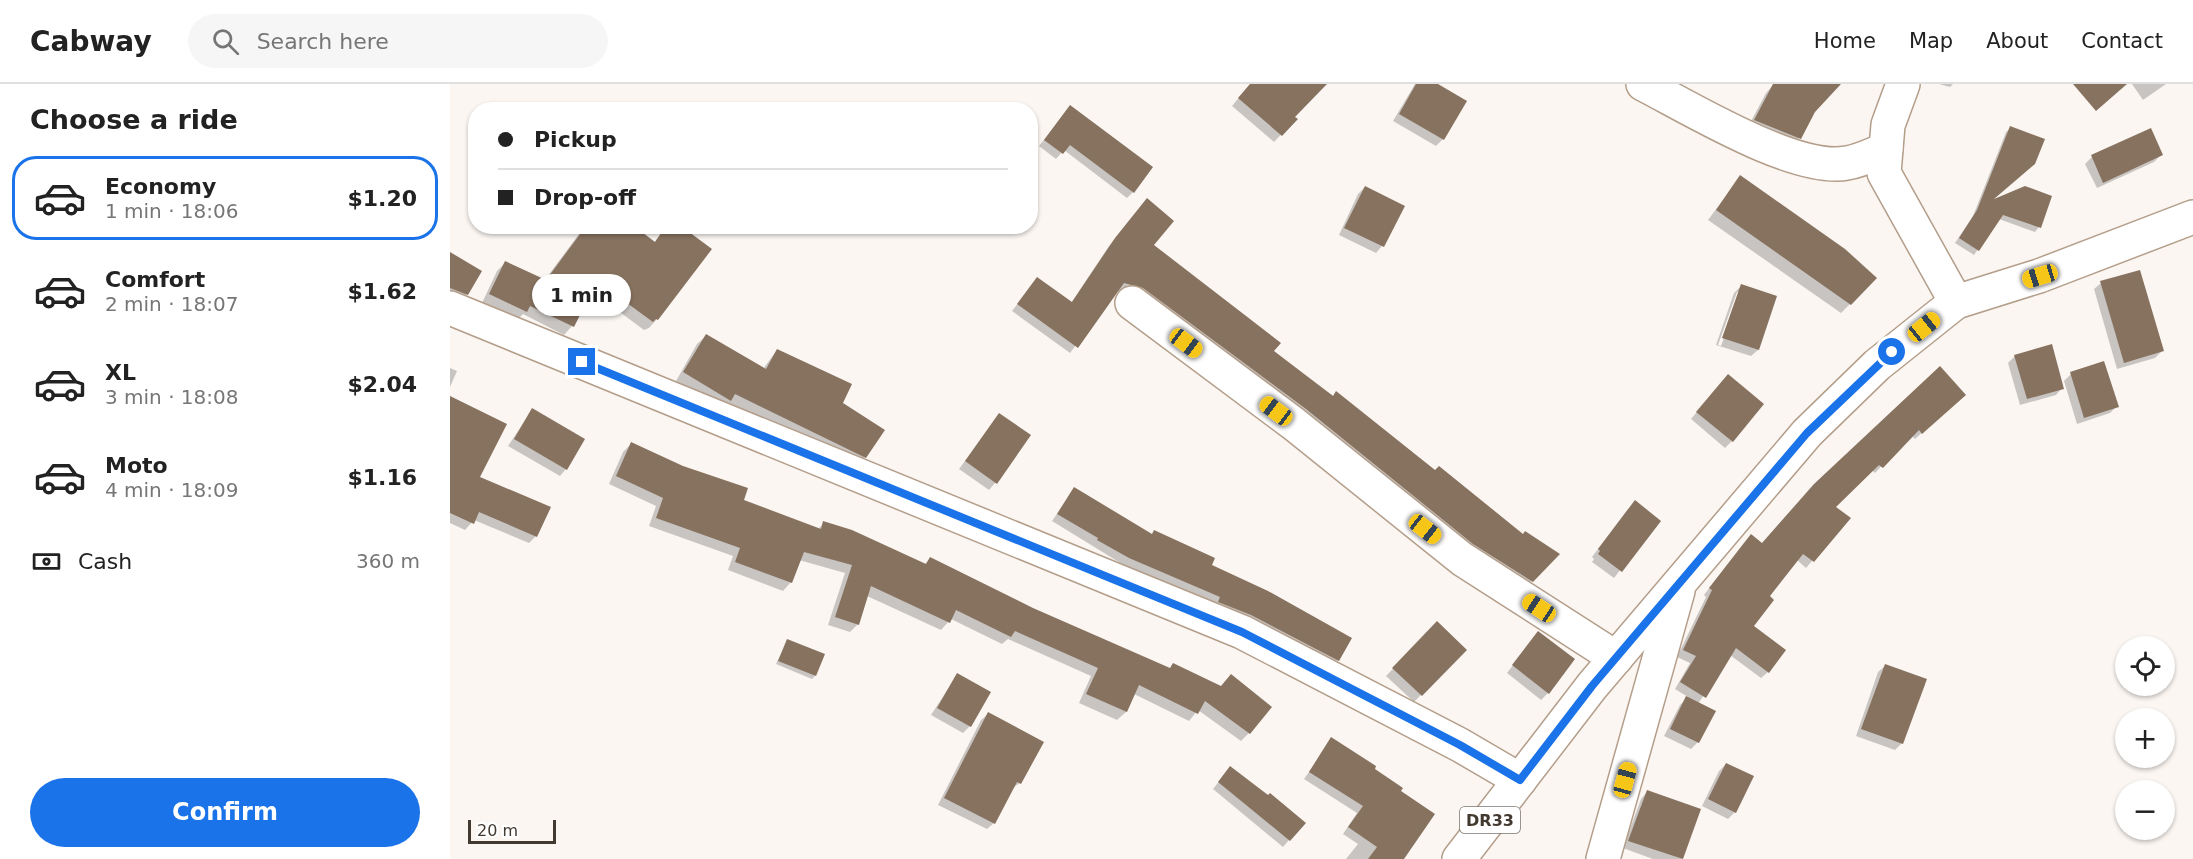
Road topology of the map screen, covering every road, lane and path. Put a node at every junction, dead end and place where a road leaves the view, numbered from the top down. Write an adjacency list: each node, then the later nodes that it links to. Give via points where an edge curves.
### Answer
1 (1642, 84): 3 (main road, via 1778,152 1813,163 1847,164)
2 (1903, 84): 3 (main road, via 1888,125)
3 (1886, 149): 5 (main road, via 1884,173)
4 (2193, 217): 5 (main road, DR33, via 2040,276)
5 (1956, 302): 8 (main road, DR33, via 1877,365 1807,433)
6 (1132, 303): 9 (main road, via 1294,424 1462,559)
7 (450, 308): 10 (main road, via 1242,632)
8 (1681, 581): 9 (main road, DR33); 12 (main road, DR33)
9 (1616, 658): 10 (main road, DR33)
10 (1520, 780): 11 (main road, DR33)
11 (1459, 859)
12 (1603, 859)

